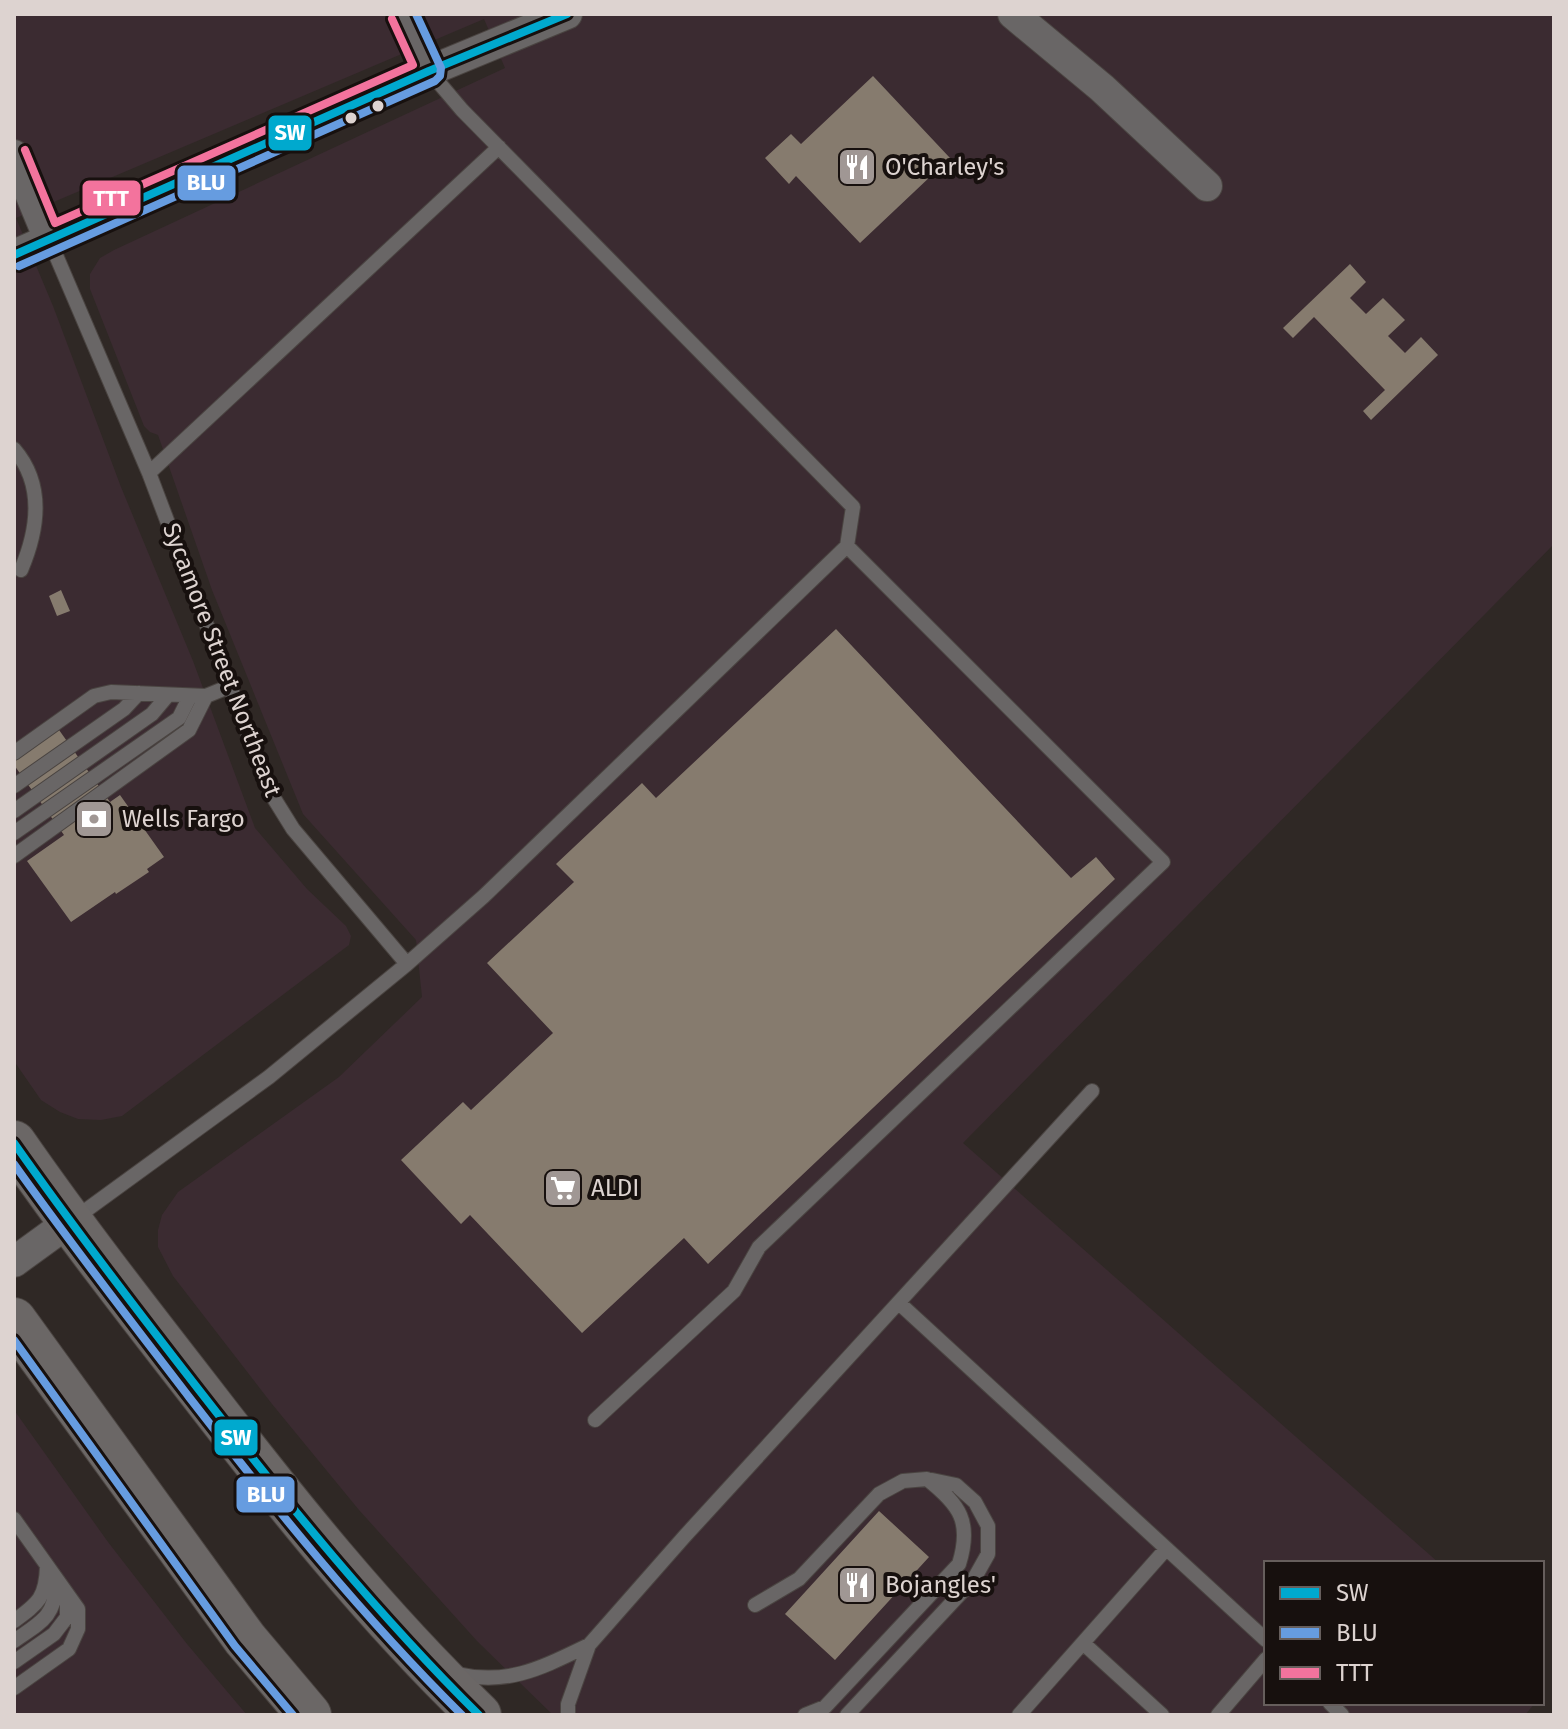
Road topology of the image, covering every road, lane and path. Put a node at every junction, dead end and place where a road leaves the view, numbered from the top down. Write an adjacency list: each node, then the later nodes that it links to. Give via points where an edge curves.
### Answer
1 (403, 14): 4 (street)
2 (567, 14): 4 (street)
3 (1013, 14): 7 (street)
4 (429, 71): 5 (lane); 8 (street)
5 (499, 147): 11 (lane); 12 (lane, via 853,507)
6 (14, 155): 8 (street, Sycamore Street Northeast)
7 (1207, 186)
8 (49, 239): 9 (street); 11 (lane, Sycamore Street Northeast)
9 (14, 255)
10 (14, 449): 13 (lane, via 33,482 38,512)
11 (149, 473): 14 (lane, Sycamore Street Northeast)
12 (847, 546): 23 (lane); 30 (lane, via 1163,862 759,1247 734,1291)
13 (21, 570)
14 (228, 687): 17 (lane); 23 (lane, Sycamore Street Northeast, via 270,792 293,829)
15 (139, 693): 16 (lane); 18 (lane, via 94,696); 19 (lane)
16 (168, 695): 17 (lane); 20 (lane, via 152,714)
17 (198, 696): 21 (lane, via 179,718); 22 (lane, via 189,730)
18 (14, 753)
19 (14, 786)
20 (14, 811)
21 (14, 833)
22 (14, 856)
23 (407, 964): 26 (lane, via 269,1077)
24 (1092, 1091): 28 (lane)
25 (14, 1143): 26 (main road)
26 (69, 1222): 27 (street); 45 (main road, via 274,1489)
27 (14, 1262)
28 (899, 1303): 33 (lane); 42 (lane)
29 (14, 1320): 47 (main road, via 245,1639)
30 (595, 1420)
31 (927, 1479): 37 (lane, via 903,1481 879,1494 799,1579); 50 (lane, via 949,1497 962,1518 966,1541 959,1564 825,1707); 51 (lane, via 956,1485 975,1502 988,1526 988,1554 974,1579)
32 (14, 1519): 34 (lane)
33 (1166, 1549): 39 (lane); 41 (lane)
34 (47, 1566): 35 (lane); 38 (lane, via 46,1590)
35 (58, 1582): 36 (lane); 40 (lane, via 55,1605 44,1620)
36 (67, 1595): 44 (lane, via 67,1617 54,1634); 46 (lane, via 78,1609 78,1629 69,1649)
37 (755, 1605)
38 (14, 1621)
39 (1264, 1638)
40 (14, 1641)
41 (1083, 1643): 52 (lane); 53 (lane)
42 (589, 1645): 45 (lane, via 510,1678 480,1679); 49 (lane)
43 (1264, 1661): 54 (lane)
44 (14, 1662)
45 (430, 1669): 48 (main road)
46 (14, 1688)
47 (309, 1715)
48 (479, 1715)
49 (568, 1715)
50 (805, 1715)
51 (847, 1715)
52 (1019, 1715)
53 (1162, 1715)
54 (1218, 1715)

